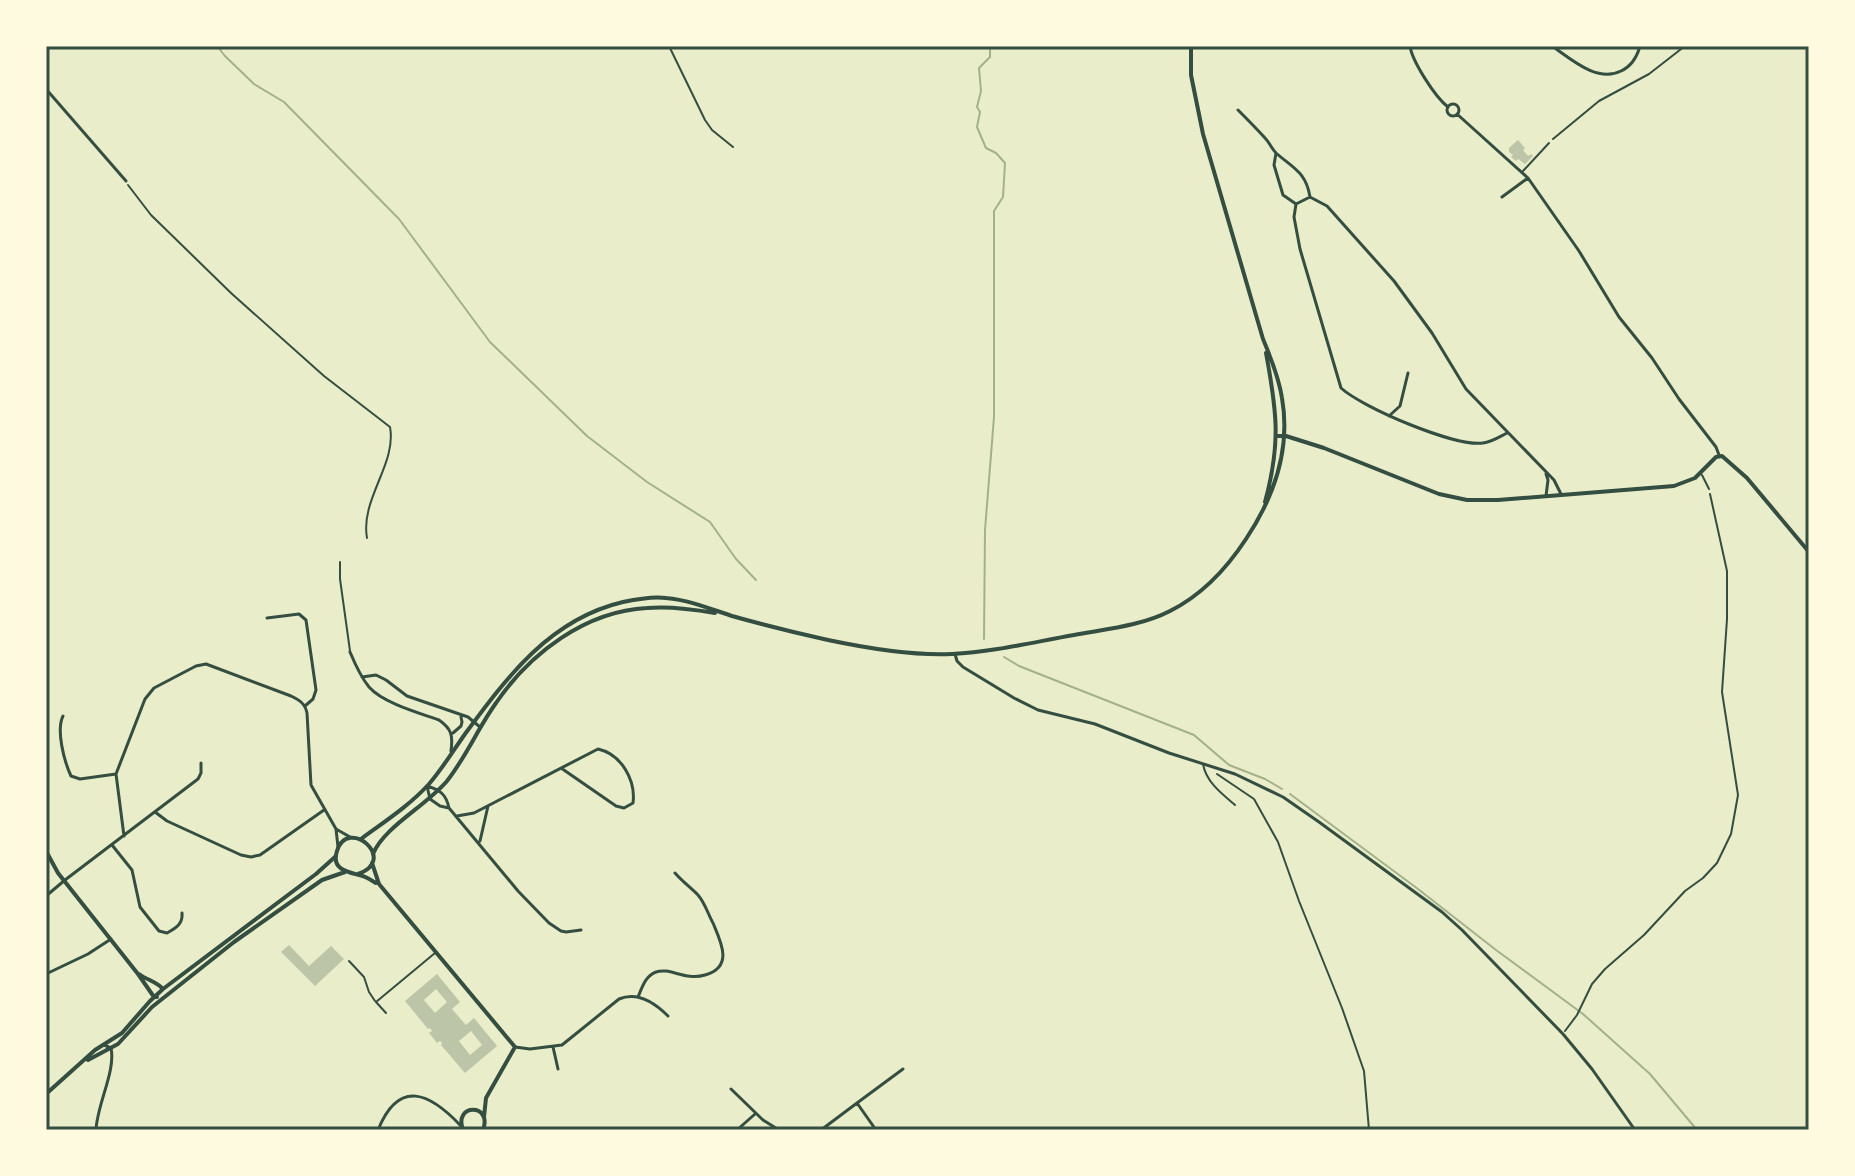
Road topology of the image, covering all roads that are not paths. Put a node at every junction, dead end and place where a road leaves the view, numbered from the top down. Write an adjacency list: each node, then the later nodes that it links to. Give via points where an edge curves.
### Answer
1 (1191, 46): 17 (street, via 1203,134)
2 (1410, 46): 6 (street, via 1414,60)
3 (1552, 46): 4 (street, via 1605,74 1626,69)
4 (1640, 46)
5 (46, 89): 13 (street)
6 (1448, 107): 8 (street, via 1449,115); 8 (street, via 1456,105)
7 (1238, 110): 10 (street)
8 (1457, 114): 11 (street)
9 (1549, 143): 11 (lane)
10 (1276, 153): 14 (street, via 1303,176); 16 (street, via 1283,195)
11 (1523, 172): 12 (street)
12 (1528, 178): 15 (street); 23 (street)
13 (126, 181)
14 (1310, 197): 16 (street); 20 (street, via 1327,206 1394,281 1466,389)
15 (1502, 197)
16 (1296, 204): 19 (street, via 1300,249 1339,384 1347,394)
17 (1263, 339): 21 (street); 22 (street, via 1282,400)
18 (1408, 373): 19 (street, via 1400,406)
19 (1389, 416): 20 (street, via 1459,441 1494,440)
20 (1507, 433): 24 (street)
21 (1277, 436): 22 (street); 29 (street)
22 (1284, 436): 28 (street, via 1451,497); 29 (street, via 1281,466)
23 (1719, 455): 25 (street); 30 (street, via 1747,478)
24 (1546, 474): 27 (street); 28 (street)
25 (1701, 474): 26 (lane); 27 (street, via 1674,486)
26 (1709, 489)
27 (1561, 495): 28 (street)
28 (1546, 496)
29 (1262, 512): 35 (street, via 1227,564 1196,595 1168,612 1114,628)
30 (1809, 552)
31 (340, 562): 34 (lane)
32 (733, 616): 35 (street, via 834,641); 40 (street, via 665,597 623,602 587,614 535,649); 41 (street, via 646,608 593,621 528,665)
33 (267, 618): 37 (street, via 299,614 306,620 316,690)
34 (350, 652): 36 (street)
35 (955, 654): 45 (street, via 963,667 1027,705)
36 (362, 677): 38 (street, via 376,675 407,696); 42 (street, via 377,695 439,720)
37 (305, 706): 47 (street, via 210,664 199,665 149,692); 54 (street, via 311,785)
38 (458, 715): 40 (street); 42 (street, via 461,726)
39 (63, 716): 47 (street, via 59,725 71,776)
40 (475, 721): 41 (street); 43 (street)
41 (480, 727): 49 (street)
42 (451, 734): 43 (street)
43 (450, 755): 48 (street)
44 (201, 763): 55 (street, via 198,779)
45 (1203, 764): 51 (lane, via 1209,779); 112 (street, via 1283,797 1442,912 1563,1034)
46 (561, 768): 46 (street, via 594,750 607,751 624,766 633,803 616,806); 52 (street)
47 (116, 774): 58 (street)
48 (427, 786): 49 (street); 50 (street); 60 (street)
49 (439, 790): 50 (street); 53 (street)
50 (430, 799): 53 (street); 65 (street, via 381,839)
51 (1235, 805)
52 (488, 806): 56 (street); 61 (street)
53 (449, 808): 56 (street)
54 (324, 810): 55 (street, via 251,857); 57 (street)
55 (155, 812): 58 (street)
56 (457, 816): 61 (street)
57 (336, 829): 59 (street); 63 (street)
58 (124, 836): 62 (street)
59 (352, 838): 60 (street); 63 (street)
60 (361, 839): 65 (street)
61 (479, 843): 75 (street, via 549,923 561,931)
62 (112, 845): 71 (street); 74 (street, via 132,870 140,907 159,931 167,933 180,924)
63 (338, 848): 66 (street)
64 (46, 851): 71 (street)
65 (373, 854): 67 (street)
66 (336, 856): 68 (street); 81 (street)
67 (372, 863): 70 (street); 72 (street)
68 (345, 872): 70 (street); 83 (street, via 316,884)
69 (675, 873): 84 (street, via 704,904 722,943 722,960 704,976 656,972)
70 (358, 874): 72 (street)
71 (65, 880): 73 (street); 76 (street)
72 (379, 884): 77 (street)
73 (46, 896)
74 (182, 913)
75 (581, 930)
76 (111, 939): 79 (street); 80 (street)
77 (435, 952): 85 (lane); 89 (street)
78 (349, 961): 85 (lane)
79 (46, 974)
80 (138, 974): 81 (street); 82 (street)
81 (163, 989): 82 (street); 83 (street)
82 (154, 997): 83 (street); 88 (street)
83 (163, 997): 91 (street)
84 (638, 997): 87 (street); 90 (street, via 619,999)
85 (376, 1002): 86 (lane)
86 (386, 1013)
87 (668, 1016)
88 (104, 1045): 91 (street); 94 (street)
89 (515, 1047): 90 (street); 97 (street)
90 (553, 1047): 92 (street)
91 (111, 1048): 94 (street); 103 (street)
92 (558, 1069)
93 (903, 1069): 98 (street)
94 (73, 1071): 96 (street)
95 (731, 1089): 100 (street)
96 (46, 1094)
97 (486, 1098): 99 (street); 101 (street)
98 (857, 1103): 110 (street); 111 (street)
99 (471, 1110): 101 (street); 102 (street, via 462,1116)
100 (755, 1114): 108 (street); 109 (street)
101 (484, 1117): 107 (street)
102 (462, 1128): 106 (street, via 441,1108 412,1095 392,1108)
103 (96, 1130)
104 (269, 1130): 105 (street)
105 (278, 1130)
106 (378, 1130)
107 (483, 1130)
108 (737, 1130)
109 (779, 1130)
110 (821, 1130)
111 (876, 1130)
112 (1635, 1130)

